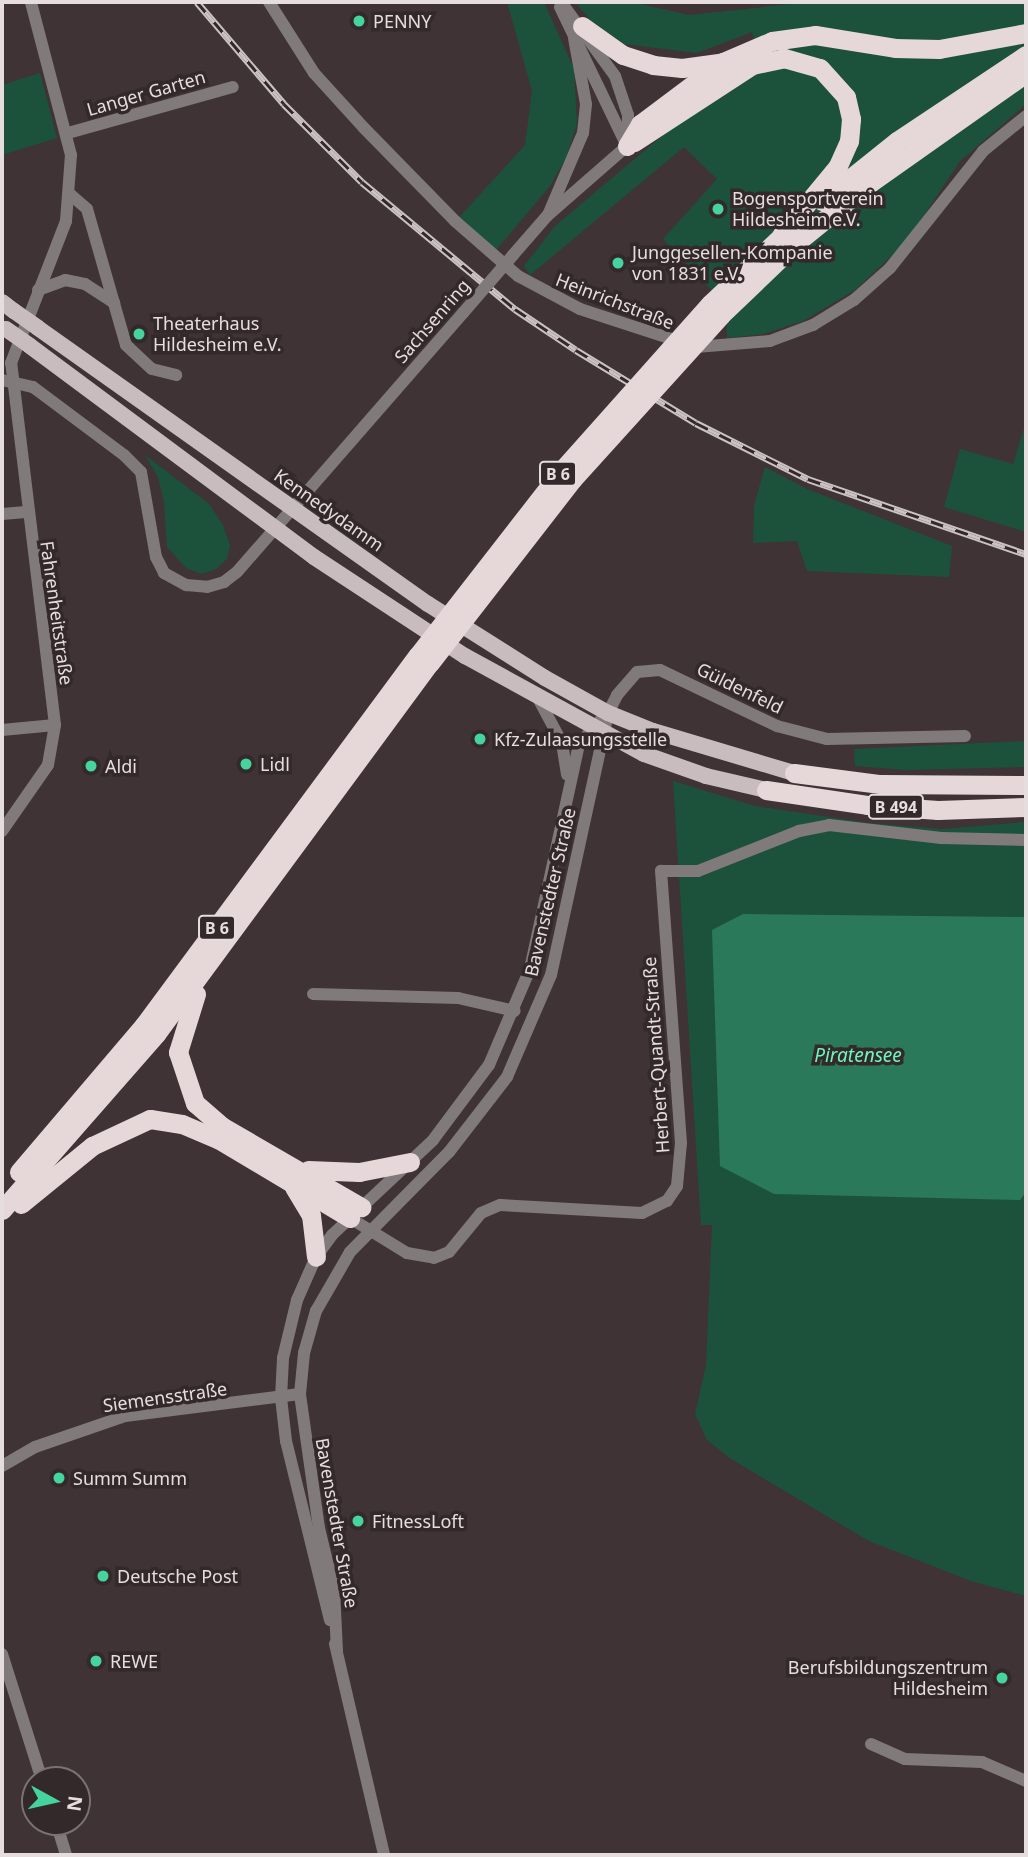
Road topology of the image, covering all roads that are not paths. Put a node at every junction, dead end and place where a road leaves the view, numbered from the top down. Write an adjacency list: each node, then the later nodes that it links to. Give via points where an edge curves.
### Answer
1 (31, 2): 11 (street, Langer Garten)
2 (269, 2): 10 (street, Heinrichstraße, via 314,73 455,221 518,276 580,309 696,347 769,341 813,325 854,300 890,268 983,151)
3 (559, 2): 4 (street)
4 (578, 32): 7 (highway, via 653,65 682,68); 12 (street); 12 (street, via 607,60 622,94 628,115); 14 (street, via 586,104 583,133)
5 (1026, 33): 7 (highway, via 979,44 919,49 799,36 757,46)
6 (1026, 55): 15 (highway, B 6, via 897,141)
7 (723, 62): 12 (highway, via 640,124)
8 (1026, 74): 19 (highway, B 6, via 870,183)
9 (233, 87): 11 (street, Langer Garten)
10 (1026, 116)
11 (68, 133): 13 (street, Langer Garten)
12 (626, 146): 14 (street, Sachsenring); 15 (highway, via 752,65 784,58 820,68 846,97 849,141 838,166)
13 (71, 195): 16 (street, Langer Garten, via 56,251); 17 (street, via 87,209)
14 (547, 216): 23 (street, Sachsenring, bridge)
15 (782, 234): 19 (highway, B 6)
16 (38, 290): 17 (street, via 65,279 85,284); 22 (street, Langer Garten)
17 (114, 303): 21 (street, via 132,353 152,369)
18 (8, 306): 23 (main road, Kennedydamm, bridge)
19 (716, 310): 27 (highway, B 6, bridge)
20 (4, 328): 26 (main road, bridge)
21 (176, 375)
22 (7, 382): 24 (street, Fahrenheitstraße); 26 (street, Sachsenring, via 33,387 124,454 141,472 156,557 172,580 207,587 224,582)
23 (291, 507): 26 (street, Sachsenring); 29 (main road, Kennedydamm / B 494, via 475,636)
24 (26, 512): 25 (street); 30 (street, Fahrenheitstraße)
25 (2, 514)
26 (273, 528): 28 (main road, B 494, via 465,656)
27 (424, 659): 42 (highway, B 6); 47 (highway, B 6, via 144,1025)
28 (538, 698): 31 (main road, B 494); 36 (street, via 562,743)
29 (608, 713): 31 (street, Bavenstedter Straße); 33 (street, Güldenfeld, via 628,678 653,669 777,726 827,739); 34 (street, Bavenstedter Straße); 35 (main road, Kennedydamm / B 494, via 715,753)
30 (55, 725): 32 (street); 40 (street, Fahrenheitstraße, via 48,765)
31 (591, 728): 34 (main road, B 494); 36 (street, Bavenstedter Straße, via 579,744)
32 (2, 730)
33 (965, 736)
34 (606, 737): 38 (main road, B 494, via 695,773); 51 (street, Bavenstedter Straße, via 564,928 534,1020 507,1077 480,1115)
35 (794, 773): 37 (highway, B 494, via 880,784)
36 (568, 785): 44 (street, Bavenstedter Straße, via 543,922)
37 (1026, 785)
38 (766, 790): 39 (highway, B 494, via 938,810)
39 (1026, 807)
40 (2, 831)
41 (1026, 840): 51 (street, Herbert-Quandt-Straße, via 941,838 829,825 799,831 698,871 661,871 682,1150 677,1186 667,1201 642,1213 499,1205 481,1213 449,1252 434,1258 407,1252)
42 (208, 967): 46 (highway, via 180,1036 180,1061 188,1089 195,1103 223,1127); 48 (highway, B 6, via 92,1111)
43 (313, 994): 44 (street, via 458,998)
44 (514, 1012): 45 (street, Bavenstedter Straße, via 464,1104)
45 (410, 1162): 46 (highway, via 359,1172); 49 (street, Bavenstedter Straße)
46 (295, 1176): 49 (highway); 50 (highway, via 199,1130 150,1119 92,1146); 52 (highway, via 311,1214)
47 (2, 1191)
48 (2, 1210)
49 (355, 1213): 51 (street, Herbert-Quandt-Straße); 52 (street, Bavenstedter Straße)
50 (2, 1221)
51 (372, 1228): 53 (street, Bavenstedter Straße, via 346,1258 316,1311 304,1353)
52 (316, 1258): 54 (street, Bavenstedter Straße, via 288,1329)
53 (300, 1394): 54 (street, Siemensstraße); 56 (street, Bavenstedter Straße, via 319,1528 334,1590)
54 (281, 1398): 55 (street, Siemensstraße, via 125,1416 35,1447); 56 (street, Bavenstedter Straße, via 286,1441)
55 (2, 1466)
56 (337, 1651): 63 (street, Bavenstedter Straße)
57 (2, 1654): 59 (street)
58 (871, 1745): 60 (street, via 905,1759 982,1762)
59 (38, 1766)
60 (1026, 1781)
61 (60, 1836): 62 (street)
62 (66, 1855)
63 (384, 1855)

